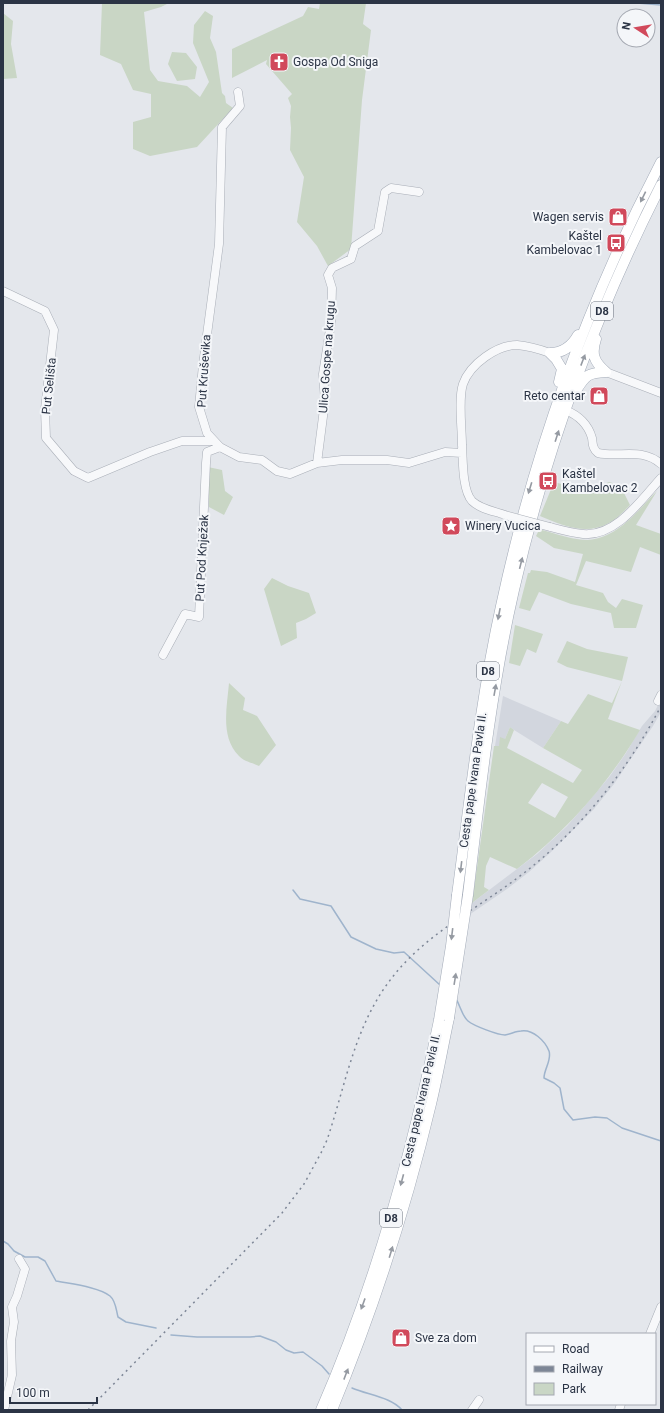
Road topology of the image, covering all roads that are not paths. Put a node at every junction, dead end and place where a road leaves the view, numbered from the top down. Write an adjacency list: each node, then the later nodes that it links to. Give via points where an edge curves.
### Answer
1 (238, 92): 14 (street, Put Kruševika, via 240,106 222,127 219,244 199,407 207,434)
2 (661, 162): 7 (main road, Cesta pape Ivana Pavla II. / D8, one-way to 7, via 627,230)
3 (661, 185): 6 (main road, Cesta pape Ivana Pavla II. / D8, via 624,260)
4 (419, 192): 17 (street, Ulica Gospe na krugu, via 391,188 385,192 378,230 356,246 350,259 332,268 328,275 332,288 331,323)
5 (3, 291): 14 (street, Put Selišta, via 45,311 54,330 45,409 46,438 74,471 88,478 182,441)
6 (597, 324): 9 (main road, via 594,356); 11 (main road, Cesta pape Ivana Pavla II. / D8, one-way to 6)
7 (586, 326): 8 (main road, via 571,346 560,352); 12 (main road, Cesta pape Ivana Pavla II. / D8)
8 (550, 353): 12 (main road, via 562,369 558,384); 16 (street, via 516,345 498,350 479,361 464,383)
9 (606, 372): 10 (street); 11 (main road, via 597,372 586,377)
10 (661, 393)
11 (570, 396): 13 (main road, Cesta pape Ivana Pavla II. / D8)
12 (559, 400): 21 (main road, Cesta pape Ivana Pavla II. / D8, one-way to 21, via 526,502 501,606 479,728)
13 (565, 410): 18 (street, via 584,423 598,453 634,453); 21 (main road, Cesta pape Ivana Pavla II. / D8, one-way to 13, via 508,619 535,509)
14 (214, 441): 15 (street, Put Kruševika)
15 (220, 447): 17 (street, Put Kruševika, via 239,457 262,460 277,471 290,474); 20 (street, Put Pod Knježak, via 207,452 206,458 199,617 185,614)
16 (462, 453): 17 (street, Put Kruševika, via 445,452 409,463 387,460); 19 (street, bridge, via 465,490 471,500 480,507 584,535 609,529)
17 (317, 463)
18 (661, 464)
19 (661, 478)
20 (163, 654)
21 (462, 895): 22 (main road, Cesta pape Ivana Pavla II. / D8, bridge)
22 (444, 1019): 28 (main road, Cesta pape Ivana Pavla II. / D8, one-way to 28, via 398,1196 366,1296); 29 (main road, Cesta pape Ivana Pavla II. / D8, one-way to 22, via 366,1323 400,1220 432,1102)
23 (19, 1260): 27 (street, via 25,1269 12,1307 12,1375)
24 (661, 1306): 25 (street)
25 (650, 1333)
26 (479, 1400): 30 (street)
27 (4, 1410)
28 (321, 1410)
29 (332, 1410)
30 (472, 1410)

